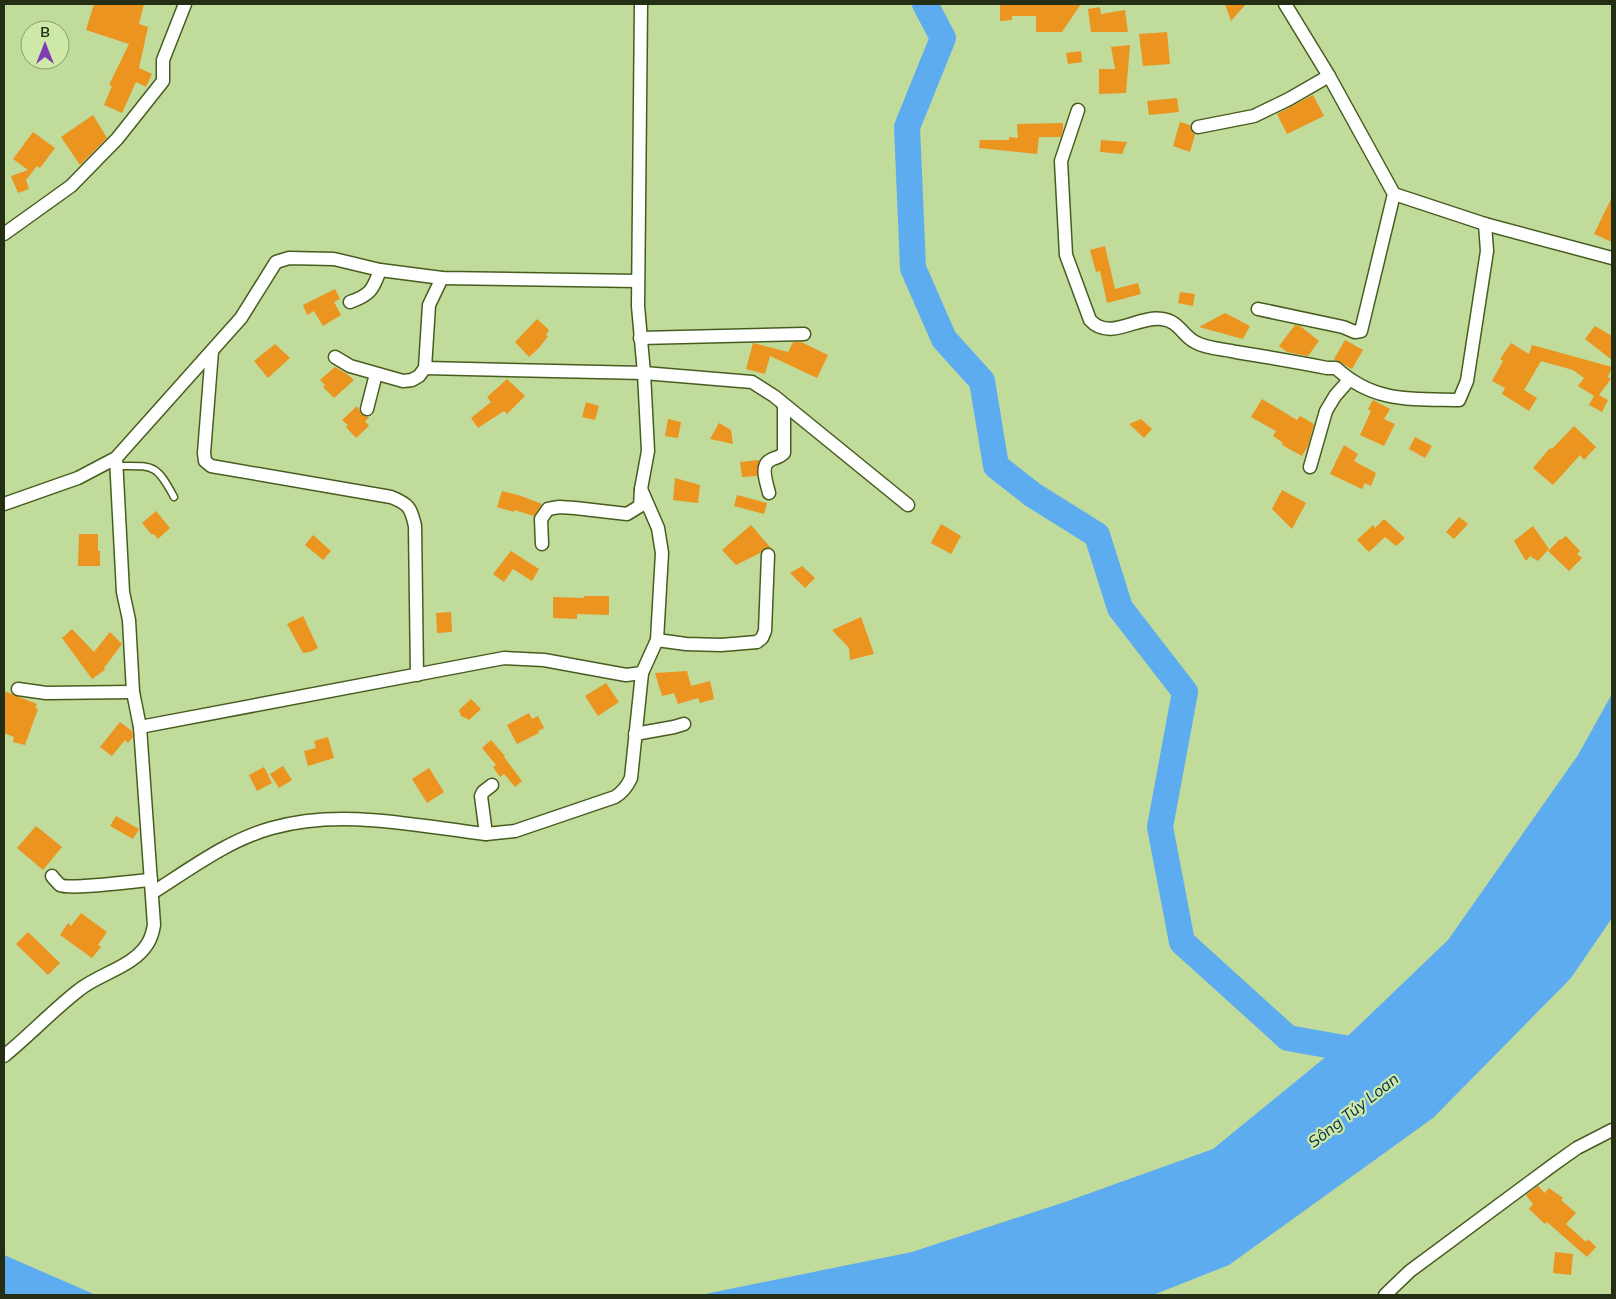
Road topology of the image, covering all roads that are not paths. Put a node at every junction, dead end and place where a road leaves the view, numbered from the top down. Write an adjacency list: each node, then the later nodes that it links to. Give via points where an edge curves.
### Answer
1 (185, 4): 9 (street, via 163,60 162,81 123,132 71,186)
2 (641, 4): 13 (street)
3 (1285, 4): 4 (street)
4 (1329, 76): 6 (street, via 1254,116); 7 (street)
5 (1078, 110): 23 (street, via 1061,161 1066,255 1095,326 1107,329 1151,318 1164,319 1176,324 1196,343 1336,368)
6 (1198, 127)
7 (1394, 194): 8 (street); 15 (street, via 1361,331)
8 (1486, 224): 10 (street); 23 (street, via 1487,251 1467,381 1459,400 1398,398 1368,391)
9 (4, 234)
10 (1612, 258)
11 (380, 270): 12 (street); 14 (street, via 375,284 365,296); 18 (street, via 334,259 290,258 276,262 242,318)
12 (442, 278): 13 (street); 20 (street, via 429,305)
13 (638, 281): 17 (street)
14 (350, 302)
15 (1258, 310)
16 (804, 334): 17 (street)
17 (640, 338): 21 (street)
18 (212, 351): 26 (street); 37 (street, via 204,453 212,466 392,497 405,502 412,512 415,526)
19 (335, 357): 22 (street, via 350,366)
20 (425, 368): 21 (street); 22 (street, via 412,380 402,381)
21 (644, 373): 24 (street, via 752,382); 28 (street, via 648,451)
22 (376, 374): 25 (street)
23 (1349, 380): 27 (street, via 1326,411)
24 (784, 405): 29 (street, via 784,453 770,460 766,466); 32 (street)
25 (368, 409)
26 (117, 462): 30 (lane, via 157,470); 31 (street); 39 (street)
27 (1310, 467)
28 (641, 489): 33 (street, via 640,506 627,514 575,508 548,509 541,519); 35 (street, via 658,528 662,553)
29 (769, 493)
30 (174, 497)
31 (4, 504)
32 (908, 505)
33 (542, 544)
34 (768, 555): 35 (street, via 762,638 756,642 721,645)
35 (657, 640): 36 (street)
36 (642, 673): 37 (street, via 626,676 544,660 504,658); 42 (street)
37 (417, 675): 41 (street)
38 (18, 689): 39 (street, via 46,693)
39 (132, 692): 41 (street)
40 (684, 724): 42 (street)
41 (140, 727): 46 (street)
42 (635, 734): 44 (street, via 631,778 628,786 615,797 515,831)
43 (492, 785): 44 (street, via 481,796)
44 (486, 834): 46 (street, via 354,818 312,819 271,828 230,844)
45 (52, 876): 46 (street, via 60,885)
46 (151, 886): 47 (street, via 154,925 149,942 127,962 80,988)
47 (4, 1056)
48 (1612, 1130): 49 (street, via 1553,1164 1410,1271)
49 (1385, 1295)

